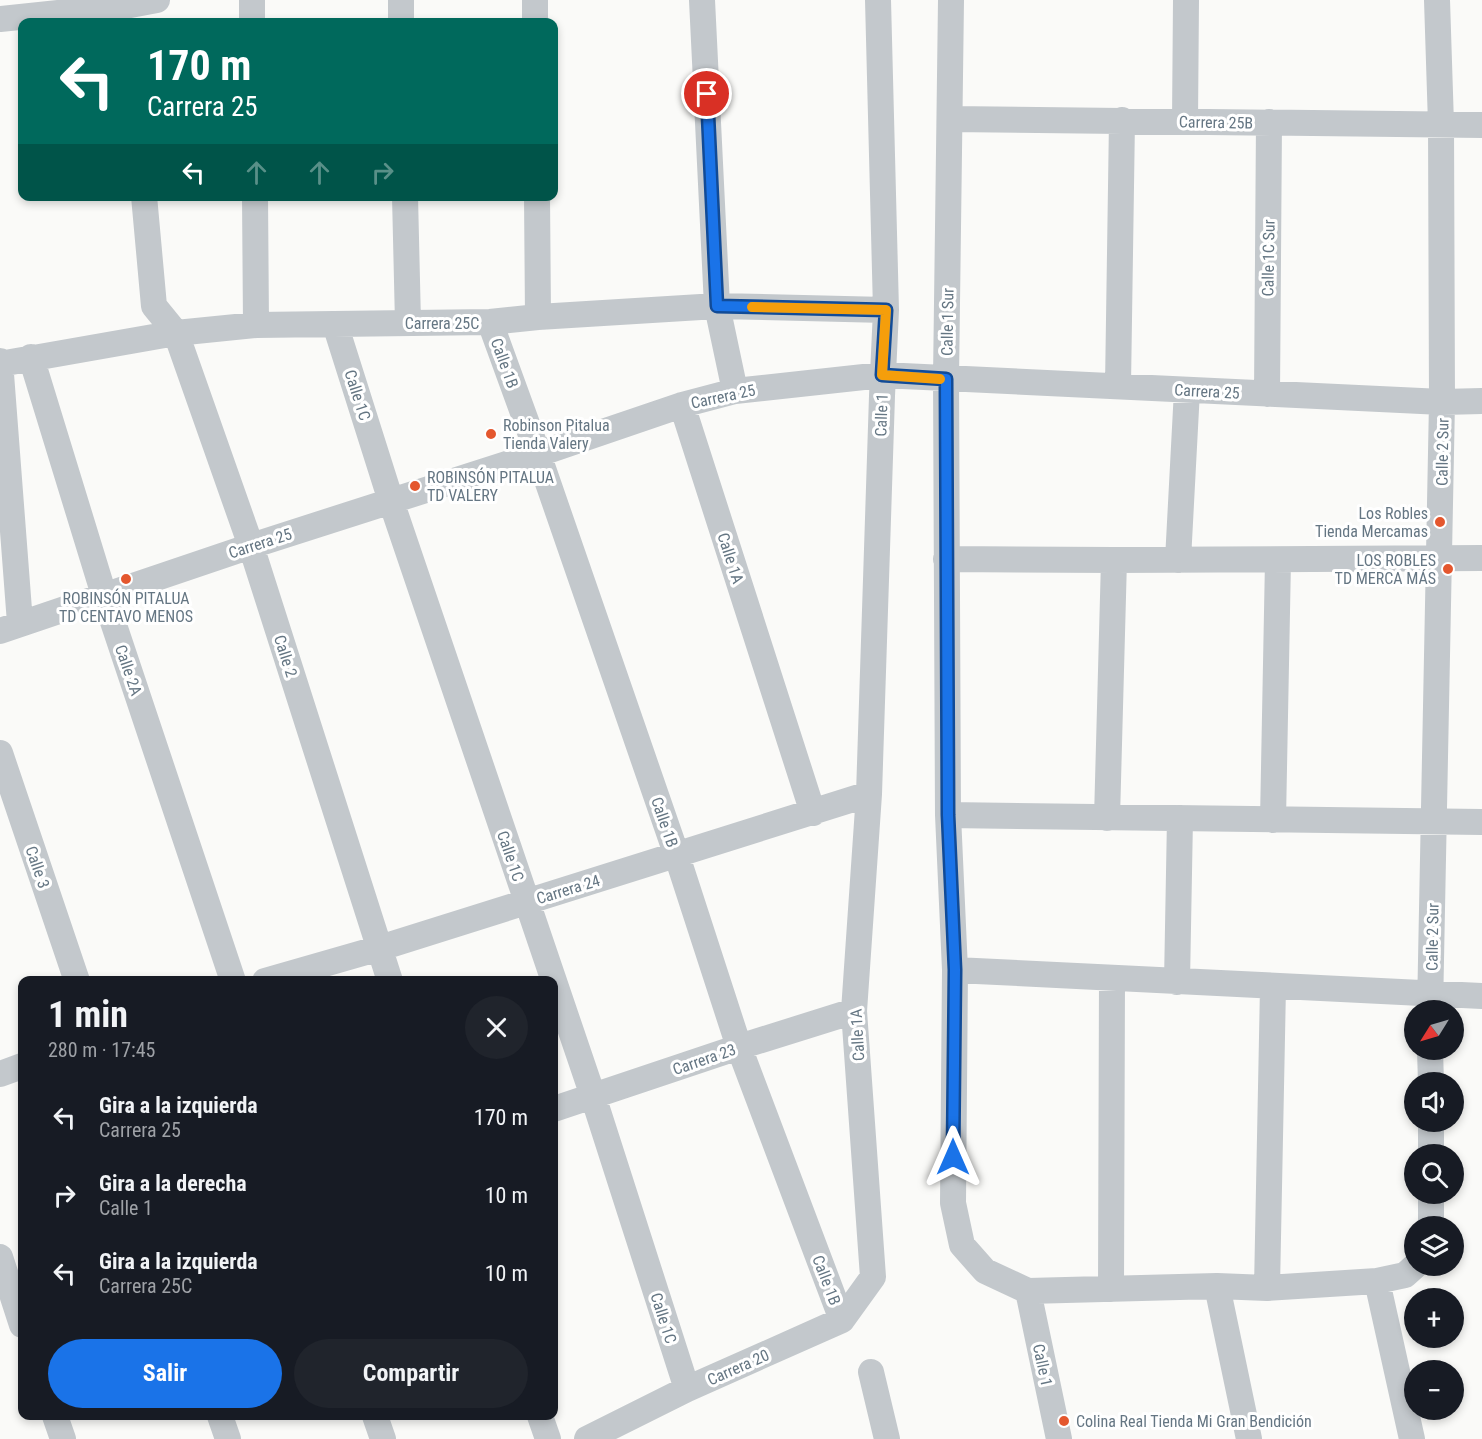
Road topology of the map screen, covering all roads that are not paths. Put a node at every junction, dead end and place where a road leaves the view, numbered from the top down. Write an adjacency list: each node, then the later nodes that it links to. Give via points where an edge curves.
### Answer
1 (157, 0): 10 (street)
2 (252, 0): 11 (street)
3 (400, 0): 12 (street)
4 (535, 0): 13 (street)
5 (702, 0): 25 (street)
6 (878, 0): 26 (street, Calle 1)
7 (951, 0): 15 (street, Calle 1 Sur)
8 (1186, 0): 17 (street)
9 (1437, 0): 19 (street, Calle 2 Sur)
10 (126, 10): 14 (street)
11 (252, 18)
12 (401, 18)
13 (535, 18)
14 (0, 19)
15 (950, 119): 16 (street, Carrera 25B); 36 (street, Calle 1 Sur)
16 (1122, 120): 17 (street, Carrera 25B); 37 (street)
17 (1185, 121): 18 (street, Carrera 25B)
18 (1269, 122): 19 (street, Carrera 25B); 40 (street, Calle 1C Sur)
19 (1441, 124): 20 (street, Carrera 25B); 42 (street, Calle 2 Sur)
20 (1482, 124)
21 (144, 201): 32 (street, via 154,306)
22 (255, 201): 31 (street)
23 (405, 201): 29 (street)
24 (537, 201): 27 (street)
25 (717, 306): 26 (street, Carrera 25C); 27 (street, Carrera 25C); 39 (street)
26 (886, 310): 35 (street, Calle 1)
27 (538, 317): 28 (street, Carrera 25C)
28 (490, 322): 29 (street, Carrera 25C); 44 (street, Calle 1B)
29 (408, 323): 30 (street, Carrera 25C)
30 (335, 324): 31 (street, Carrera 25C); 45 (street, Calle 1C)
31 (256, 325): 32 (street, Carrera 25C)
32 (176, 333): 33 (street, Carrera 25C); 46 (street, Calle 2)
33 (31, 357): 34 (street, Carrera 25C); 53 (street, Calle 2A)
34 (0, 363): 54 (street)
35 (889, 376): 36 (street, Carrera 25); 39 (street, Carrera 25); 56 (street, Calle 1)
36 (936, 379): 37 (street, Carrera 25); 49 (street, Calle 1 Sur)
37 (1118, 386): 38 (street, Carrera 25)
38 (1187, 390): 40 (street, Carrera 25); 51 (street)
39 (735, 391): 43 (street, Carrera 25)
40 (1267, 394): 42 (street, Carrera 25)
41 (1482, 401): 42 (street, Carrera 25)
42 (1443, 402): 47 (street, Calle 2 Sur)
43 (682, 405): 44 (street, Carrera 25); 57 (street, Calle 1A)
44 (538, 454): 45 (street, Carrera 25); 64 (street, Calle 1B)
45 (391, 501): 46 (street, Carrera 25); 65 (street, Calle 1C)
46 (251, 546): 53 (street, Carrera 25); 66 (street, Calle 2)
47 (1440, 558): 48 (street); 52 (street); 62 (street, Calle 2 Sur)
48 (1482, 558)
49 (946, 559): 50 (street); 58 (street, Calle 1 Sur)
50 (1114, 560): 51 (street); 59 (street)
51 (1178, 560): 52 (street)
52 (1278, 560): 61 (street)
53 (104, 595): 54 (street, Carrera 25); 69 (street, Calle 2A)
54 (10, 627)
55 (0, 753): 68 (street, Calle 3)
56 (869, 794): 57 (street, Carrera 24); 81 (street, Calle 1A)
57 (813, 813): 64 (street, Carrera 24)
58 (948, 815): 59 (street); 67 (street, Calle 1 Sur)
59 (1107, 818): 60 (street)
60 (1180, 818): 61 (street); 74 (street)
61 (1273, 820): 62 (street)
62 (1434, 822): 63 (street); 79 (street, Calle 2 Sur)
63 (1482, 822)
64 (677, 856): 65 (street, Carrera 24); 82 (street, Calle 1B)
65 (527, 902): 66 (street, Carrera 24); 72 (street, Calle 1C)
66 (380, 948): 70 (street, Carrera 24); 71 (street, Calle 2)
67 (955, 970): 73 (street); 94 (street, Calle 1 Sur, via 953,1203 962,1245 986,1271)
68 (75, 976)
69 (231, 976)
70 (282, 976)
71 (388, 976)
72 (552, 976)
73 (1112, 978): 74 (street); 92 (street)
74 (1177, 982): 75 (street)
75 (1273, 987): 78 (street); 91 (street)
76 (558, 993): 85 (street, Calle 1C)
77 (1482, 996): 80 (street)
78 (1404, 1000)
79 (1430, 1000)
80 (1452, 1000)
81 (854, 1011): 82 (street, Carrera 23); 96 (street, Calle 1A, via 873,1277)
82 (739, 1047): 85 (street, Carrera 23); 96 (street, Calle 1B)
83 (18, 1067): 84 (street)
84 (0, 1074)
85 (593, 1096): 86 (street, Carrera 23); 98 (street, Calle 1C)
86 (558, 1108)
87 (0, 1257): 93 (street)
88 (1404, 1275): 89 (street)
89 (1377, 1281): 91 (street); 111 (street)
90 (1217, 1286): 91 (street); 92 (street); 110 (street)
91 (1267, 1288)
92 (1111, 1289): 94 (street)
93 (11, 1291): 95 (street)
94 (1028, 1291): 109 (street, Calle 1)
95 (18, 1313)
96 (842, 1320): 98 (street, Carrera 20)
97 (871, 1372): 108 (street)
98 (687, 1389): 107 (street, Carrera 20)
99 (56, 1420): 103 (street)
100 (221, 1420): 104 (street)
101 (376, 1420): 105 (street)
102 (541, 1420): 106 (street)
103 (63, 1439)
104 (228, 1439)
105 (383, 1439)
106 (548, 1439)
107 (587, 1439)
108 (886, 1439)
109 (1059, 1439)
110 (1249, 1439)
111 (1412, 1439)

